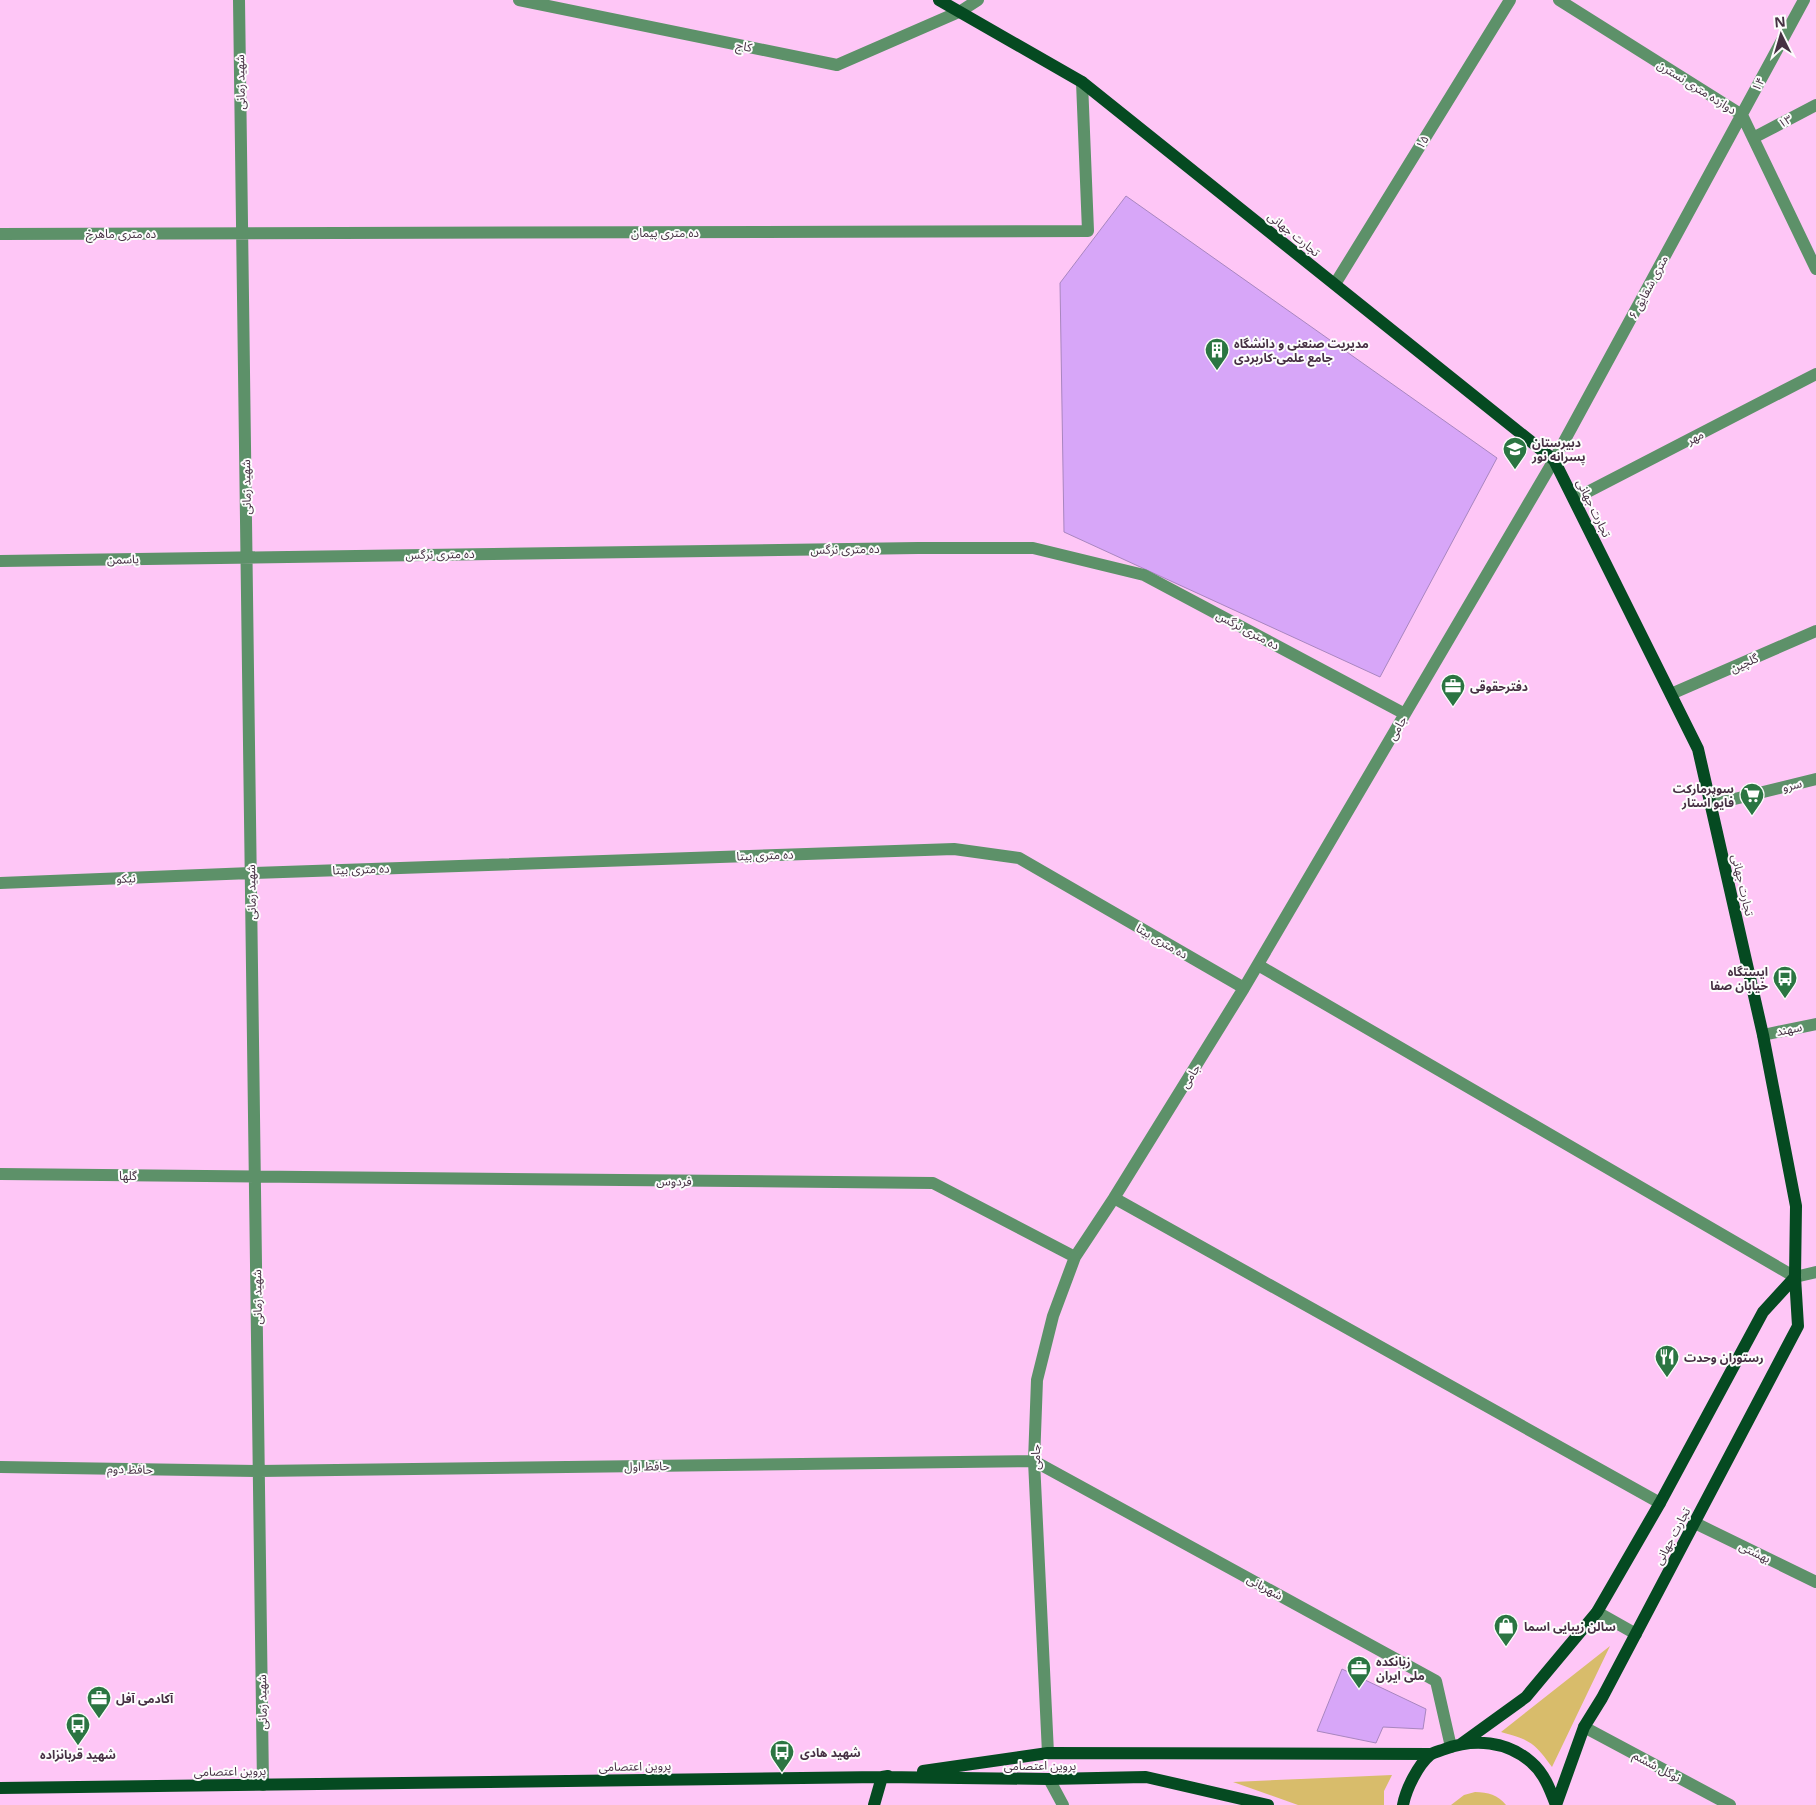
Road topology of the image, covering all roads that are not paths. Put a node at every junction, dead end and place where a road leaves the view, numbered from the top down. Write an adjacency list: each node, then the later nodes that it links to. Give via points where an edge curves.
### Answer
1 (239, 0): 13 (street, شهید زمانی)
2 (519, 0): 8 (street, کاج, via 837,65)
3 (939, 0): 8 (main road, تجارت جهانی)
4 (978, 0): 8 (street, کاج)
5 (1510, 0): 16 (street, ۱۵)
6 (1559, 0): 11 (street, دوازده متری نسترن)
7 (1804, 0): 11 (street, ۱۴)
8 (962, 6): 9 (main road, تجارت جهانی)
9 (1082, 82): 13 (street, ده متری پیمان, via 1088,231); 16 (main road, تجارت جهانی)
10 (1816, 105): 12 (street, ۱۳)
11 (1742, 115): 12 (street, دوازده متری نسترن); 18 (street, ۶ متری شقایق)
12 (1753, 138): 15 (street, دوازده متری نسترن)
13 (242, 232): 14 (street, ده متری ماهرخ); 20 (street, شهید زمانی)
14 (0, 234)
15 (1816, 269)
16 (1335, 284): 18 (main road, تجارت جهانی)
17 (1816, 374): 19 (street, مهر)
18 (1554, 460): 19 (main road, تجارت جهانی); 24 (street, جامی)
19 (1574, 499): 23 (main road, تجارت جهانی)
20 (247, 556): 21 (street, یاسمن); 24 (street, ده متری نرگس, via 1033,548 1144,575); 27 (street, شهید زمانی)
21 (0, 561)
22 (1816, 631): 23 (street, گلچین)
23 (1671, 694): 26 (main road, تجارت جهانی, via 1698,748)
24 (1405, 714): 29 (street, جامی)
25 (1816, 779): 26 (street, سرو)
26 (1710, 805): 32 (main road, تجارت جهانی)
27 (251, 873): 28 (street, نیکو); 30 (street, ده متری بیتا, via 954,849 1019,858); 34 (street, شهید زمانی)
28 (0, 884)
29 (1258, 965): 30 (street, جامی); 38 (street)
30 (1244, 988): 35 (street, جامی)
31 (1816, 1024): 32 (street, سهند)
32 (1763, 1035): 38 (main road, تجارت جهانی, via 1796,1206)
33 (0, 1174): 34 (street, گلها)
34 (255, 1176): 36 (street, فردوس, via 933,1184); 41 (street, شهید زمانی)
35 (1114, 1198): 36 (street, جامی); 42 (street)
36 (1075, 1257): 39 (street, جامی, via 1053,1316 1038,1380)
37 (1816, 1272): 38 (street)
38 (1795, 1277): 42 (main road, via 1763,1312); 43 (main road, تجارت جهانی, via 1798,1326)
39 (1034, 1461): 41 (street, حافظ اول); 48 (street, شهربانی, via 1436,1681); 49 (street, جامی)
40 (0, 1467): 41 (street, حافظ دوم)
41 (259, 1471): 53 (street, شهید زمانی)
42 (1660, 1503): 45 (main road)
43 (1695, 1523): 44 (street, بهشتی); 46 (main road, تجارت جهانی)
44 (1816, 1582)
45 (1597, 1612): 46 (street); 48 (main road, via 1526,1697)
46 (1636, 1634): 47 (main road, تجارت جهانی)
47 (1584, 1727): 59 (main road, تجارت جهانی); 60 (street, نوگل ششم)
48 (1456, 1745): 50 (main road); 59 (main road, via 1486,1742 1511,1748 1532,1762 1547,1782)
49 (1048, 1753): 50 (main road); 51 (main road)
50 (1431, 1754): 58 (main road, via 1414,1776)
51 (882, 1777): 52 (main road, پروین اعتصامى); 53 (main road, پروین اعتصامى); 55 (main road)
52 (1049, 1779): 56 (street); 57 (main road, پروین اعتصامى, via 1146,1777)
53 (263, 1785): 54 (main road, پروین اعتصامى)
54 (0, 1788)
55 (874, 1805)
56 (1063, 1805)
57 (1268, 1805)
58 (1404, 1805)
59 (1556, 1805)
60 (1730, 1805)

